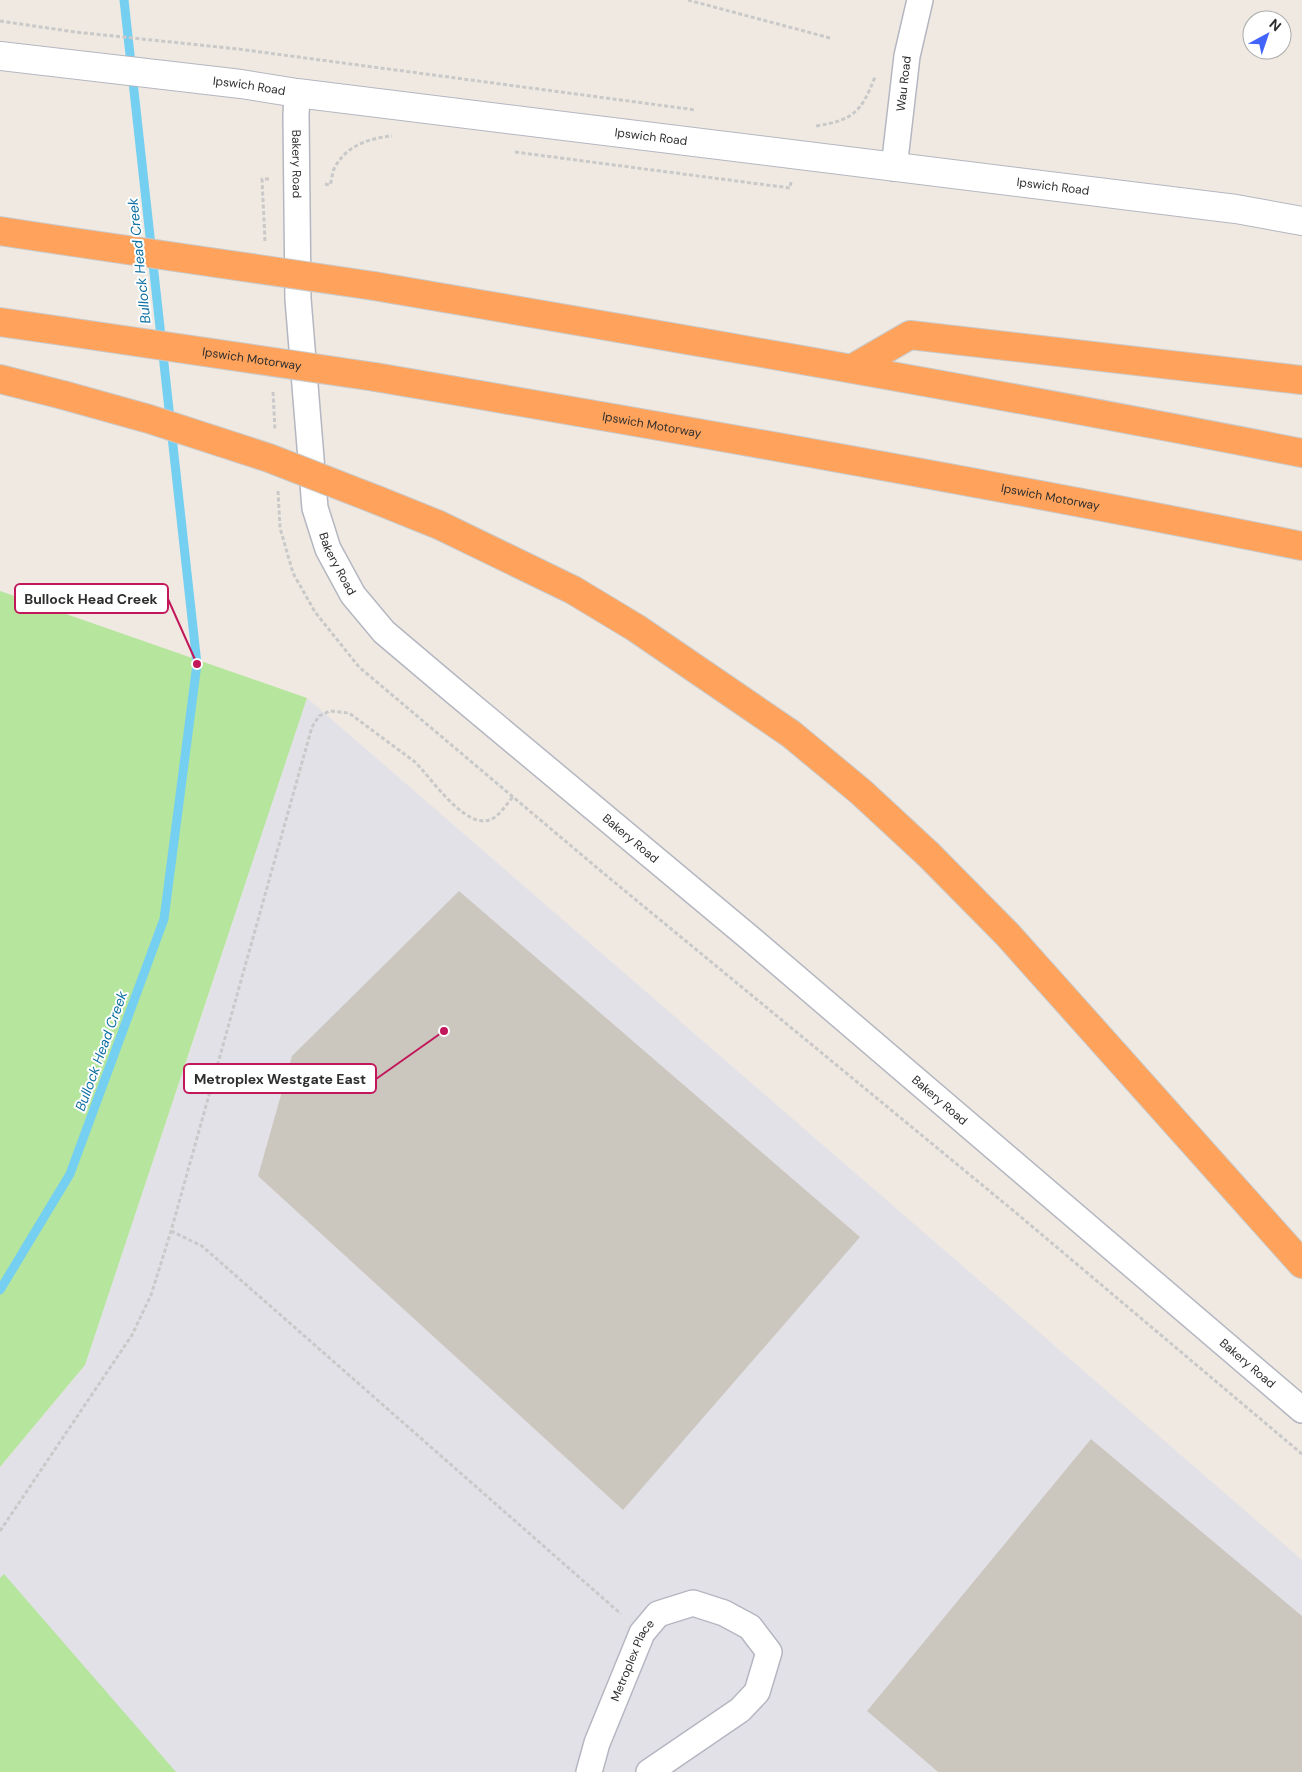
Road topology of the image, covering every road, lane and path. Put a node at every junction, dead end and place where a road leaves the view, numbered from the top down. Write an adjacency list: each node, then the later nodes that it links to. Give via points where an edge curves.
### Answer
1 (688, 0): 4 (path)
2 (920, 0): 12 (street, Wau Road, via 907,56)
3 (0, 21): 8 (path, via 238,49)
4 (830, 38)
5 (0, 56): 7 (street, Ipswich Road)
6 (876, 75): 9 (path, via 866,100 856,112 843,120)
7 (298, 93): 12 (street, Ipswich Road); 13 (street, Bakery Road)
8 (700, 111)
9 (808, 125)
10 (393, 136): 13 (path, via 378,137 347,152 334,169 330,185)
11 (512, 151): 14 (path, via 790,188)
12 (894, 168): 15 (street, Ipswich Road, via 1236,209)
13 (296, 180): 26 (street, Bakery Road, via 298,299 316,508 328,549 354,595 384,632 751,939)
14 (792, 180)
15 (1302, 221)
16 (0, 231): 18 (highway, bridge, via 374,286)
17 (0, 322): 22 (highway, Ipswich Motorway, bridge, via 375,377 763,444)
18 (853, 368): 20 (highway, via 910,334); 21 (highway)
19 (0, 379): 25 (highway, bridge, via 149,419 269,458 439,524 573,590 644,634 791,734 861,792 929,855 1008,935)
20 (1302, 380)
21 (1302, 453)
22 (1302, 546)
23 (514, 796): 24 (path, via 494,818 476,819 456,807 415,762 349,712 330,711 319,716 312,727)
24 (171, 1231): 27 (path, via 151,1295 132,1335); 28 (path, via 202,1246)
25 (1302, 1264)
26 (1302, 1410)
27 (0, 1530)
28 (642, 1633): 29 (street, Metroplex Place, via 597,1742); 30 (street, Metroplex Place, via 658,1614 692,1603 724,1613 750,1627 769,1652 757,1692 740,1710)
29 (589, 1772)
30 (649, 1772)

